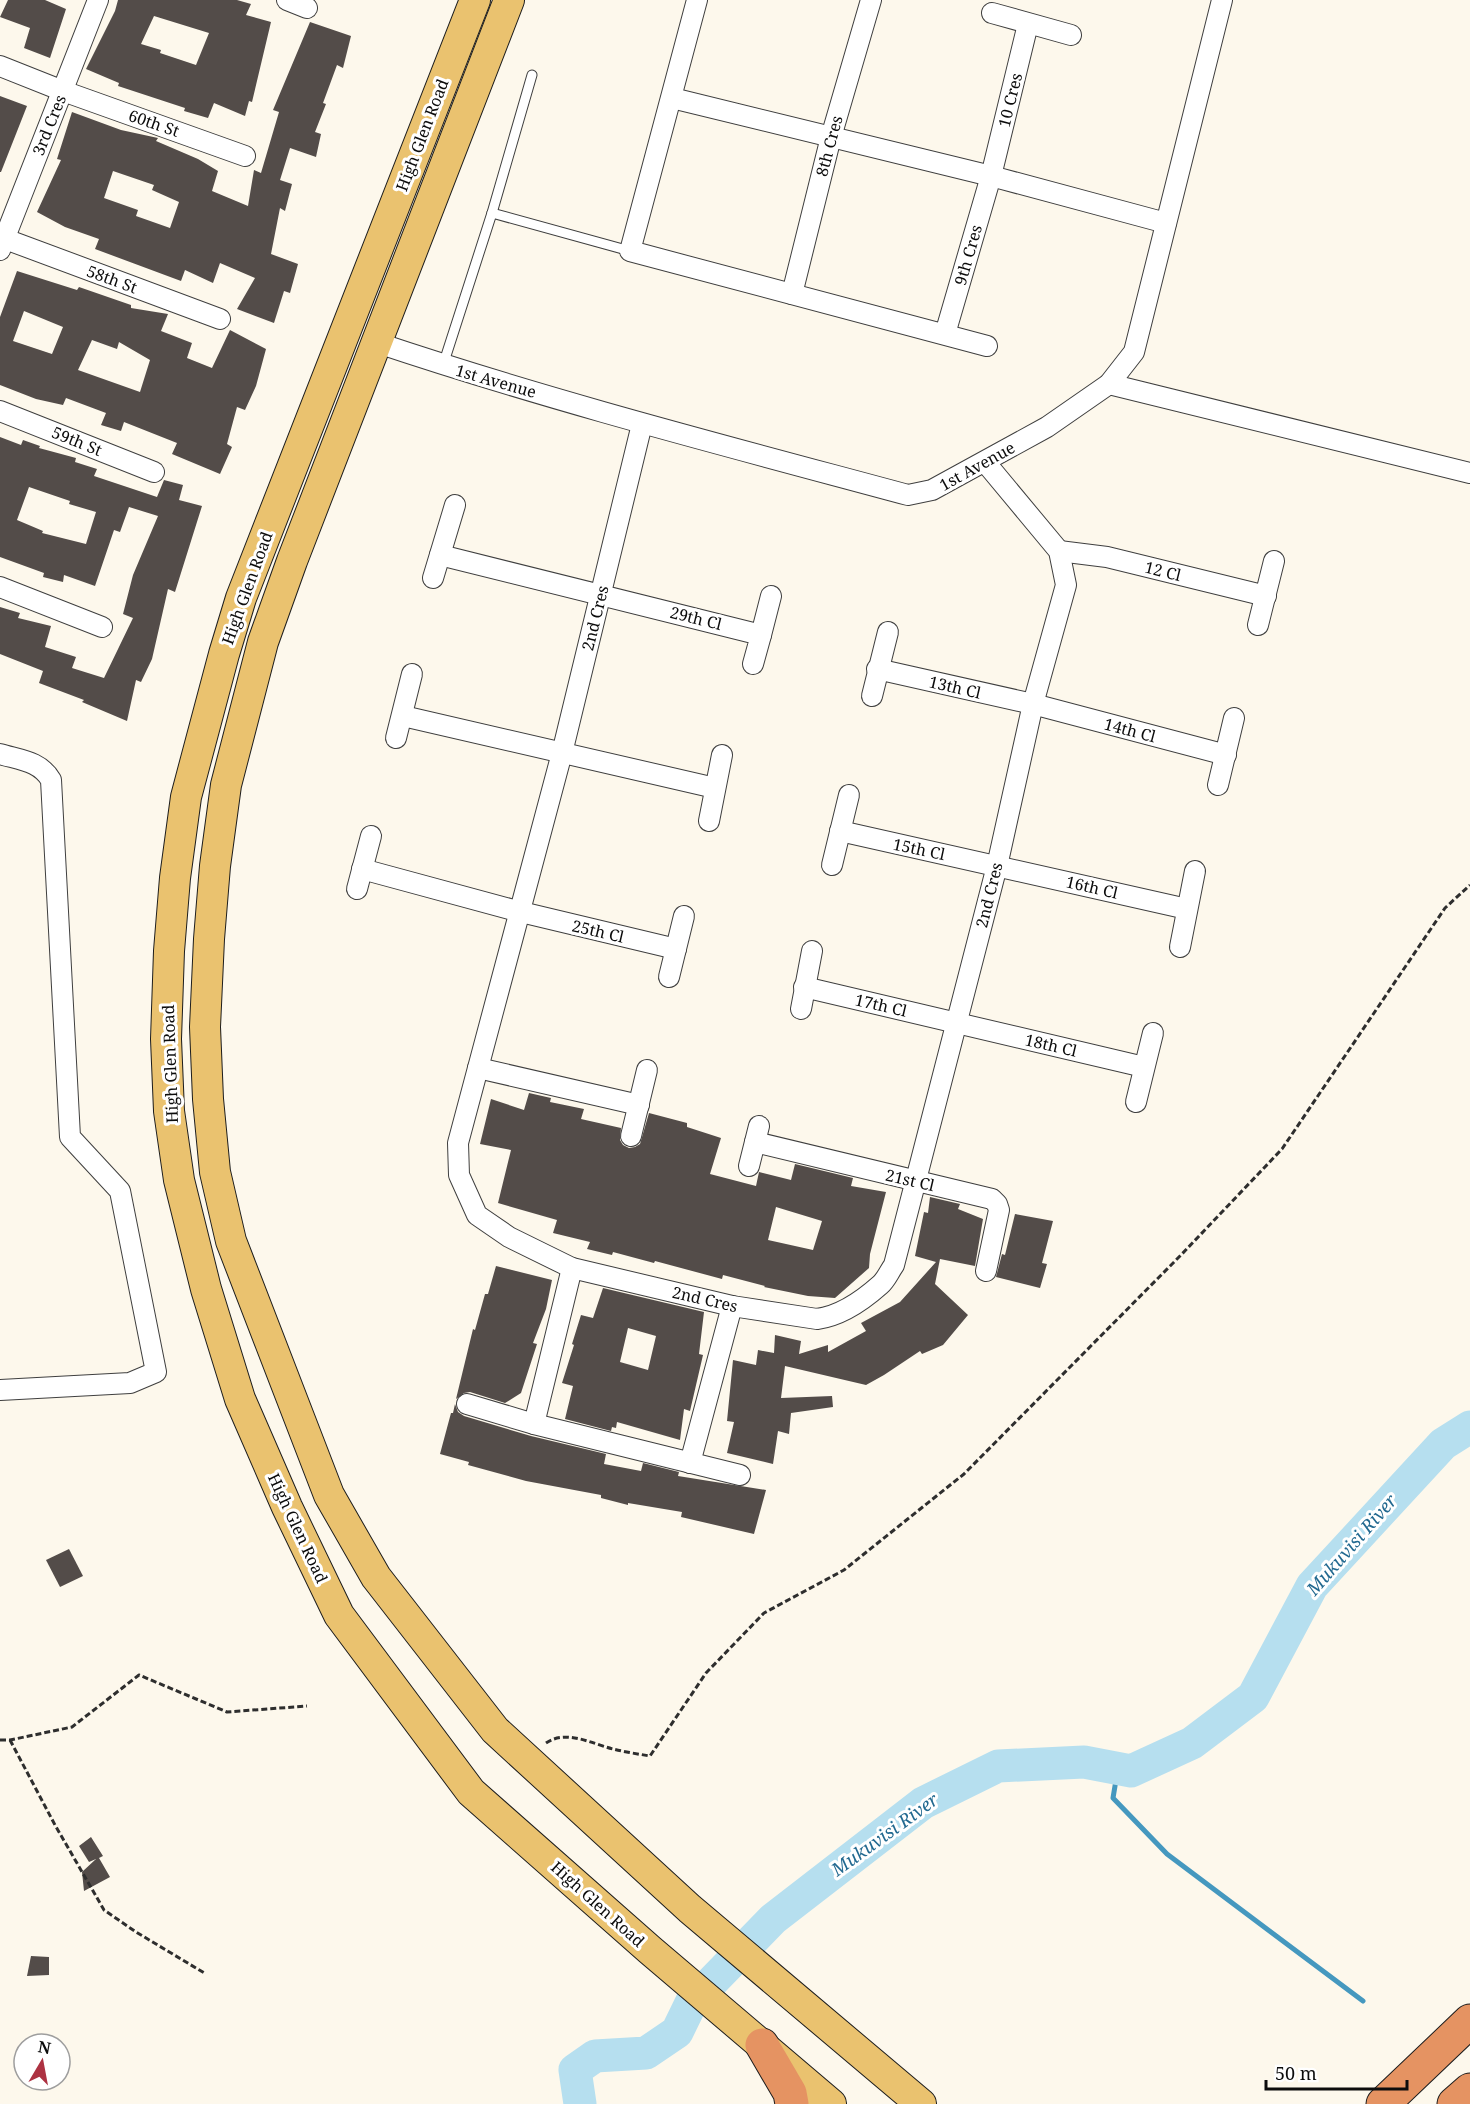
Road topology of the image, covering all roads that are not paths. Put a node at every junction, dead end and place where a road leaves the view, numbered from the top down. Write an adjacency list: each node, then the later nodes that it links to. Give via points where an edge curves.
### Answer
1 (98, 0): 14 (street, 3rd Cres)
2 (287, 0): 8 (street)
3 (475, 0): 99 (main road, High Glen Road, via 241,598 224,654 186,797 176,878 166,1039 169,1111 179,1180 206,1289 240,1399 339,1615 471,1792)
4 (509, 0): 26 (main road, High Glen Road)
5 (698, 0): 15 (street)
6 (871, 0): 16 (street, 8th Cres)
7 (1222, 0): 20 (street, 1st Avenue)
8 (307, 8)
9 (992, 13): 10 (street)
10 (1028, 24): 11 (street); 18 (street, 10 Cres)
11 (1071, 35)
12 (0, 66): 14 (street, 60th St)
13 (532, 75): 19 (lane)
14 (63, 91): 17 (street, 60th St); 21 (street, 3rd Cres)
15 (672, 99): 16 (street); 22 (street)
16 (831, 137): 18 (street); 23 (street, 8th Cres)
17 (245, 156)
18 (991, 176): 20 (street); 25 (street, 9th Cres)
19 (492, 213): 22 (lane); 28 (lane)
20 (1166, 223): 29 (street, 1st Avenue, via 1134,352)
21 (1, 242): 24 (street, 58th St)
22 (630, 251): 23 (street)
23 (792, 294): 25 (street)
24 (220, 319)
25 (945, 334): 27 (street)
26 (375, 342): 28 (street, 1st Avenue); 103 (main road, High Glen Road, via 263,642 226,785 214,877 205,1027 215,1172 231,1241 329,1495 376,1577 495,1730 690,1910)
27 (987, 346)
28 (443, 365): 31 (street, 1st Avenue)
29 (1108, 384): 32 (street, 1st Avenue, via 1047,427); 34 (street)
30 (0, 411): 33 (street, 59th St)
31 (642, 424): 32 (street, 1st Avenue, via 908,495 932,490); 41 (street, 2nd Cres)
32 (985, 462): 36 (street, 2nd Cres)
33 (154, 472)
34 (1470, 473)
35 (455, 505): 37 (street)
36 (1059, 552): 43 (street, 12 Cl, via 1107,557); 52 (street, 2nd Cres, via 1065,585)
37 (440, 555): 39 (street); 41 (street, 29th Cl)
38 (1274, 561): 43 (street)
39 (433, 578)
40 (0, 587): 45 (street)
41 (601, 594): 47 (street, 29th Cl); 56 (street, 2nd Cres)
42 (771, 596): 47 (street)
43 (1266, 596): 44 (street)
44 (1258, 625)
45 (102, 627)
46 (888, 632): 49 (street)
47 (761, 635): 48 (street)
48 (753, 664)
49 (877, 669): 51 (street); 52 (street, 13th Cl)
50 (412, 674): 53 (street)
51 (872, 696)
52 (1033, 704): 59 (street, 14th Cl); 67 (street, 2nd Cres)
53 (403, 716): 55 (street); 56 (street)
54 (1234, 718): 59 (street)
55 (396, 738)
56 (562, 753): 61 (street); 72 (street, 2nd Cres)
57 (0, 754): 93 (street, via 45,769 51,780 70,1137 120,1191 156,1372 130,1383)
58 (722, 755): 61 (street)
59 (1226, 755): 60 (street)
60 (1218, 785)
61 (715, 788): 63 (street)
62 (849, 795): 64 (street)
63 (710, 821)
64 (840, 831): 66 (street); 67 (street, 15th Cl)
65 (371, 836): 68 (street)
66 (832, 865)
67 (997, 866): 71 (street, 16th Cl); 80 (street, 2nd Cres)
68 (362, 869): 70 (street); 72 (street, 25th Cl)
69 (1195, 871): 71 (street)
70 (357, 889)
71 (1187, 909): 74 (street)
72 (521, 912): 75 (street, 25th Cl); 83 (street, 2nd Cres)
73 (684, 916): 75 (street)
74 (1180, 947)
75 (676, 949): 77 (street)
76 (812, 951): 78 (street)
77 (669, 977)
78 (804, 987): 79 (street); 80 (street, 17th Cl)
79 (801, 1010)
80 (957, 1022): 82 (street, 18th Cl); 89 (street, 2nd Cres)
81 (1153, 1033): 82 (street)
82 (1144, 1067): 85 (street)
83 (478, 1068): 86 (street); 90 (street, 2nd Cres, via 458,1143 459,1175 477,1215 509,1237)
84 (647, 1070): 86 (street)
85 (1136, 1102)
86 (639, 1105): 87 (street)
87 (631, 1136)
88 (749, 1166): 89 (street, 21st Cl, via 757,1134)
89 (915, 1181): 91 (street, 21st Cl, via 992,1199 997,1204); 92 (street, 2nd Cres, via 894,1265 882,1284 841,1313 817,1319)
90 (572, 1268): 92 (street, 2nd Cres); 95 (street)
91 (986, 1271)
92 (732, 1306): 96 (street)
93 (0, 1390)
94 (467, 1404): 95 (street)
95 (534, 1424): 96 (street)
96 (690, 1462): 97 (street)
97 (740, 1475)
98 (1470, 2021): 104 (highway)
99 (762, 2045): 101 (highway, via 790,2093); 102 (main road, High Glen Road)
100 (1470, 2090): 105 (highway)
101 (792, 2104)
102 (831, 2104)
103 (921, 2104)
104 (1383, 2104)
105 (1454, 2104)

